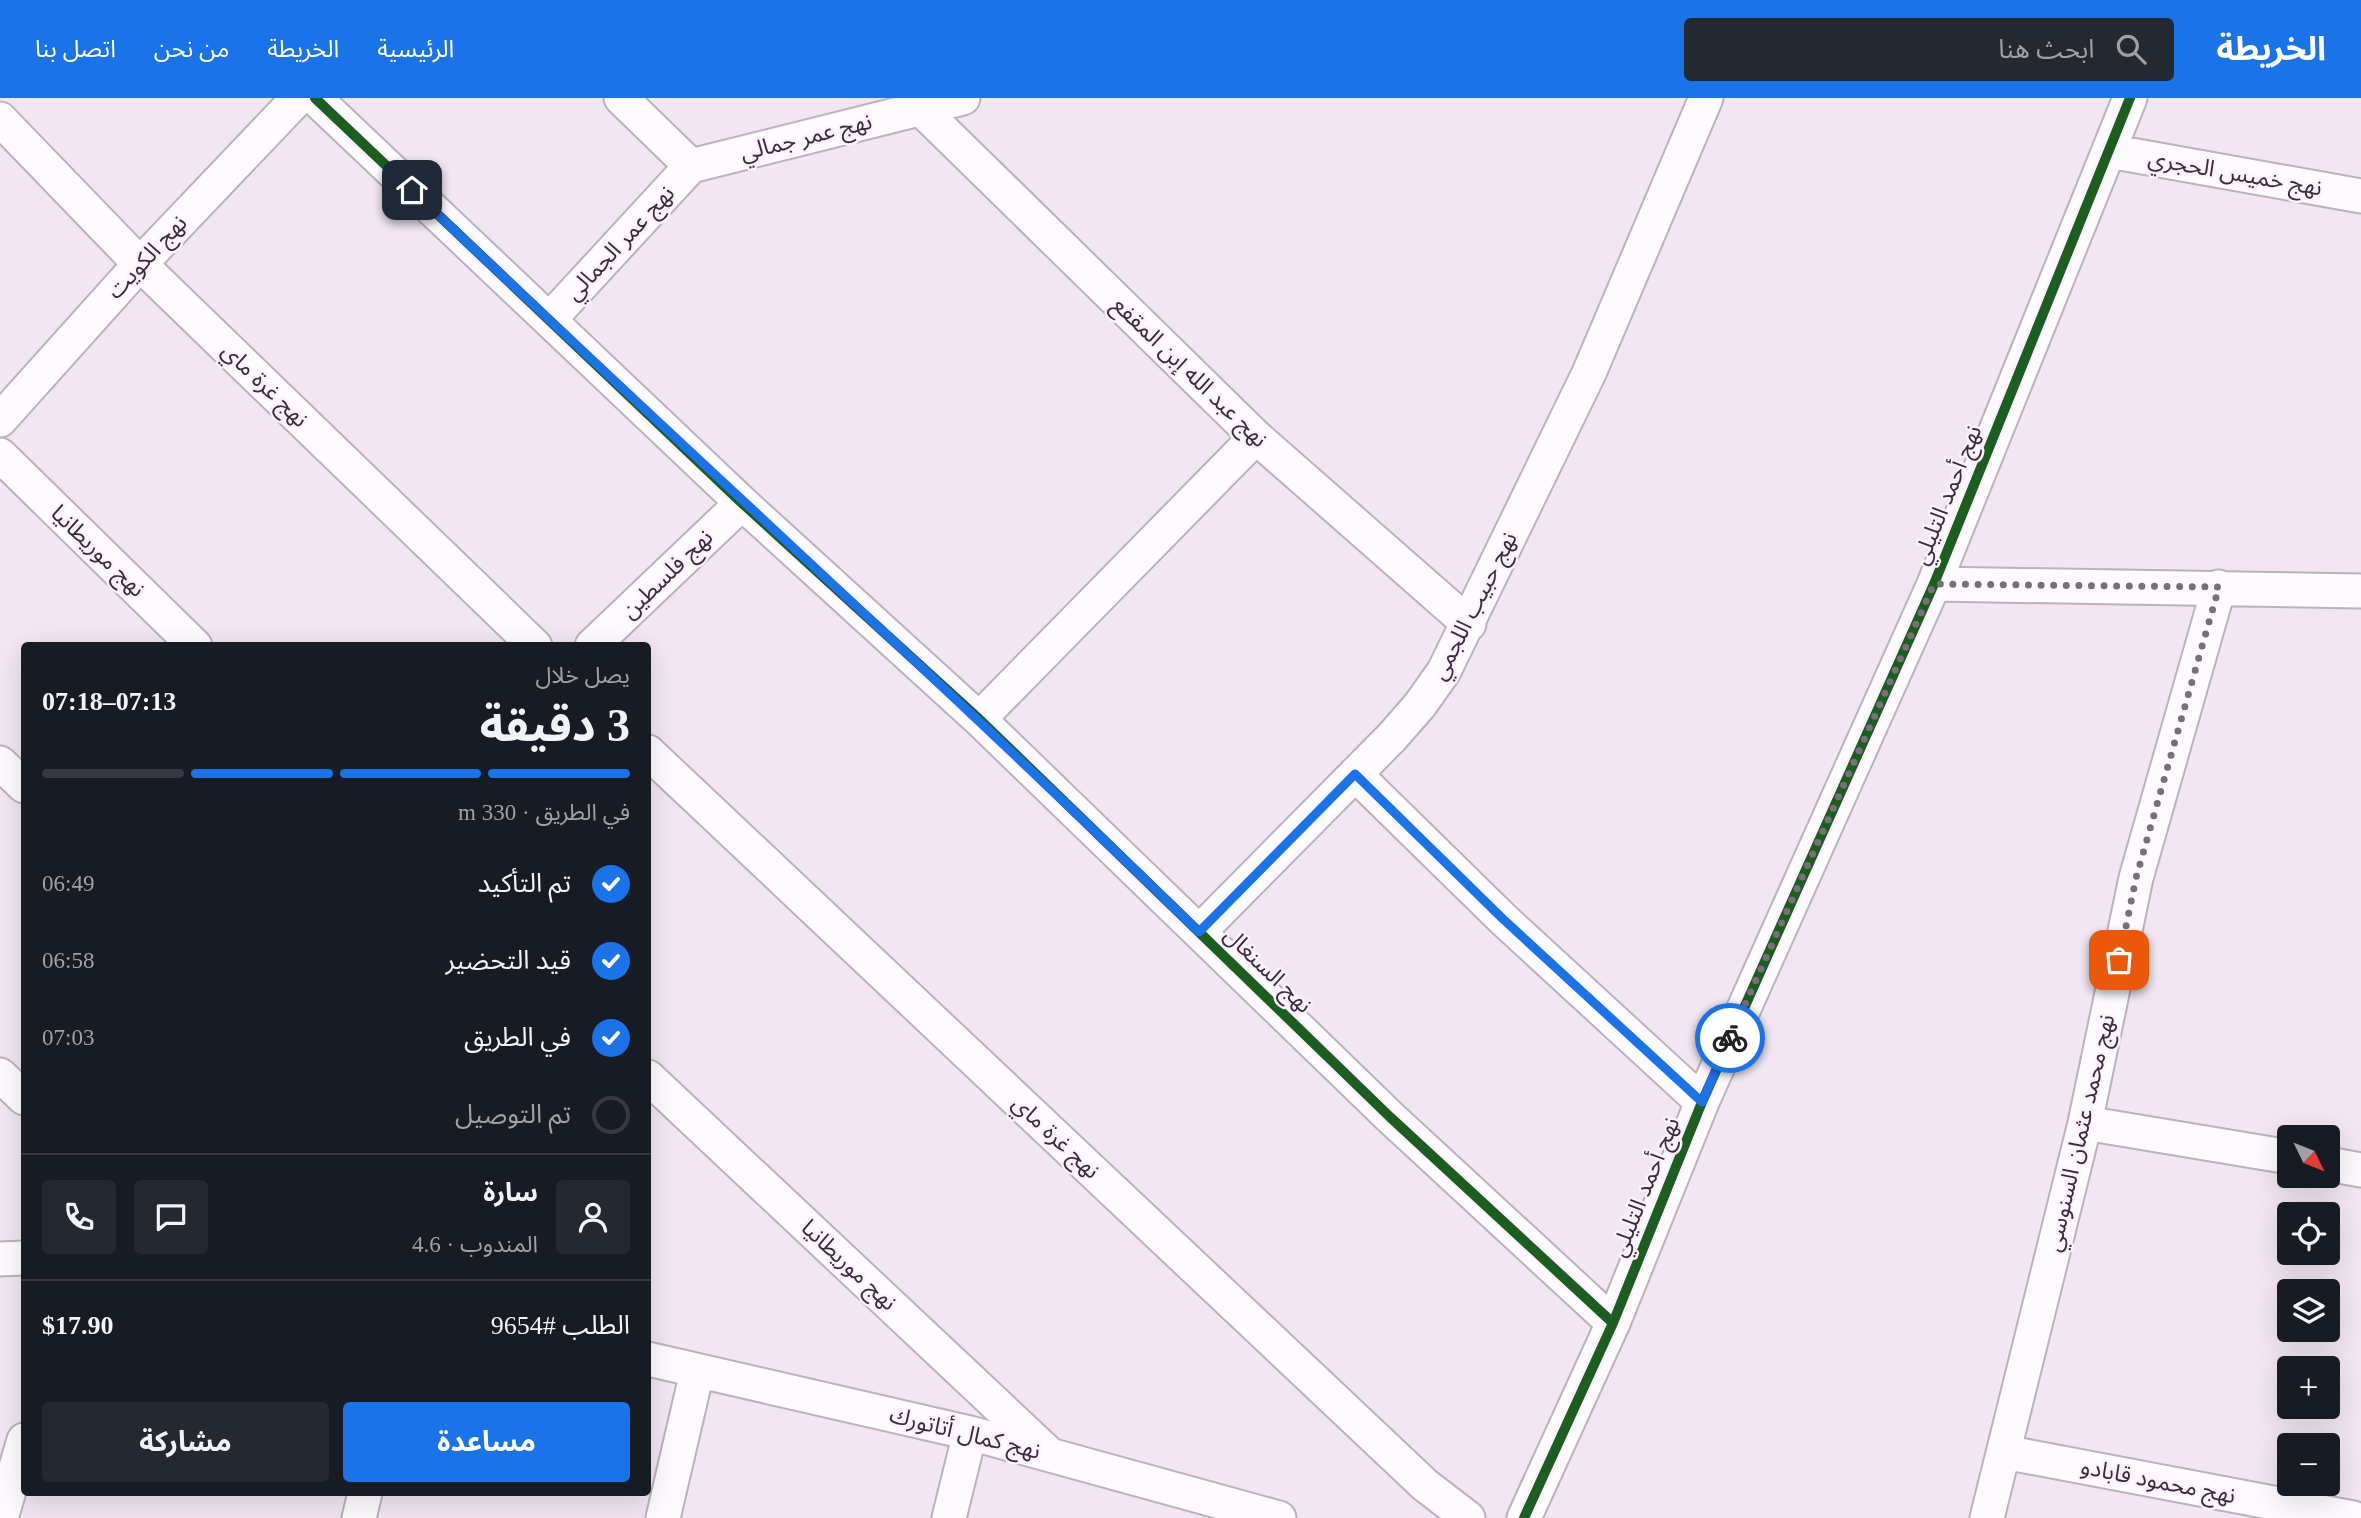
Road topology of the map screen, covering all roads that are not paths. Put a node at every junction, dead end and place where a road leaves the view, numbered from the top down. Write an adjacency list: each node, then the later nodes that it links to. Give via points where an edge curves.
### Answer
1 (298, 98): 12 (street, نهج الكويت)
2 (315, 98): 13 (street, نهج السنغال)
3 (621, 98): 10 (street)
4 (963, 98): 7 (street, نهج عمر جمالي)
5 (1706, 98): 21 (street, نهج حبيب اللجمي, via 1588,373)
6 (2127, 99): 9 (street, نهج أحمد التليلي)
7 (921, 109): 10 (street, نهج عمر جمالي); 15 (street, نهج عبد الله إبن المقفع)
8 (0, 120): 12 (street, نهج غرة ماي)
9 (2109, 151): 11 (street, نهج خميس الحجري); 18 (street, نهج أحمد التليلي)
10 (691, 166): 13 (street, نهج عمر الجمالي)
11 (2361, 196)
12 (140, 264): 14 (street, نهج الكويت); 23 (street, نهج غرة ماي)
13 (549, 320): 17 (street, نهج السنغال)
14 (0, 420)
15 (1256, 437): 21 (street, نهج عبد الله إبن المقفع); 25 (street)
16 (0, 455): 22 (street, نهج موريطانيا)
17 (742, 503): 24 (street, نهج فلسطين); 25 (street, نهج السنغال)
18 (1934, 584): 19 (street); 34 (street, نهج أحمد التليلي)
19 (2219, 587): 20 (street); 35 (street, نهج محمد عثمان السنوسي, via 2136,878)
20 (2361, 591)
21 (1469, 624): 28 (street, نهج حبيب اللجمي, via 1420,705)
22 (191, 642)
23 (531, 642)
24 (596, 642)
25 (979, 719): 30 (street, نهج السنغال)
26 (651, 755): 54 (street, نهج غرة ماي, via 1425,1485)
27 (0, 763): 29 (street)
28 (1355, 774): 30 (street, نهج حبيب اللجمي); 34 (street, via 1503,919)
29 (21, 783)
30 (1199, 932): 41 (street, نهج السنغال)
31 (0, 1075): 33 (street)
32 (651, 1080): 47 (street, نهج موريطانيا)
33 (21, 1095)
34 (1702, 1102): 41 (street, نهج أحمد التليلي)
35 (2085, 1123): 36 (street); 46 (street, نهج محمد عثمان السنوسي)
36 (2277, 1155)
37 (2340, 1166): 38 (street)
38 (2361, 1170)
39 (21, 1258): 40 (street)
40 (0, 1259)
41 (1613, 1323): 55 (street, نهج أحمد التليلي)
42 (651, 1360): 43 (street, نهج كمال أتاتورك)
43 (697, 1372): 44 (street, نهج كمال أتاتورك); 51 (street)
44 (970, 1433): 47 (street, نهج كمال أتاتورك); 52 (street)
45 (21, 1451): 49 (street)
46 (2004, 1452): 56 (street, نهج محمد عثمان السنوسي); 57 (street, نهج محمود قابادو)
47 (1049, 1453): 53 (street, نهج كمال أتاتورك)
48 (364, 1496): 50 (street)
49 (2, 1518)
50 (359, 1518)
51 (663, 1518)
52 (949, 1518)
53 (1279, 1518)
54 (1468, 1518)
55 (1524, 1518)
56 (1987, 1518)
57 (2353, 1518)

